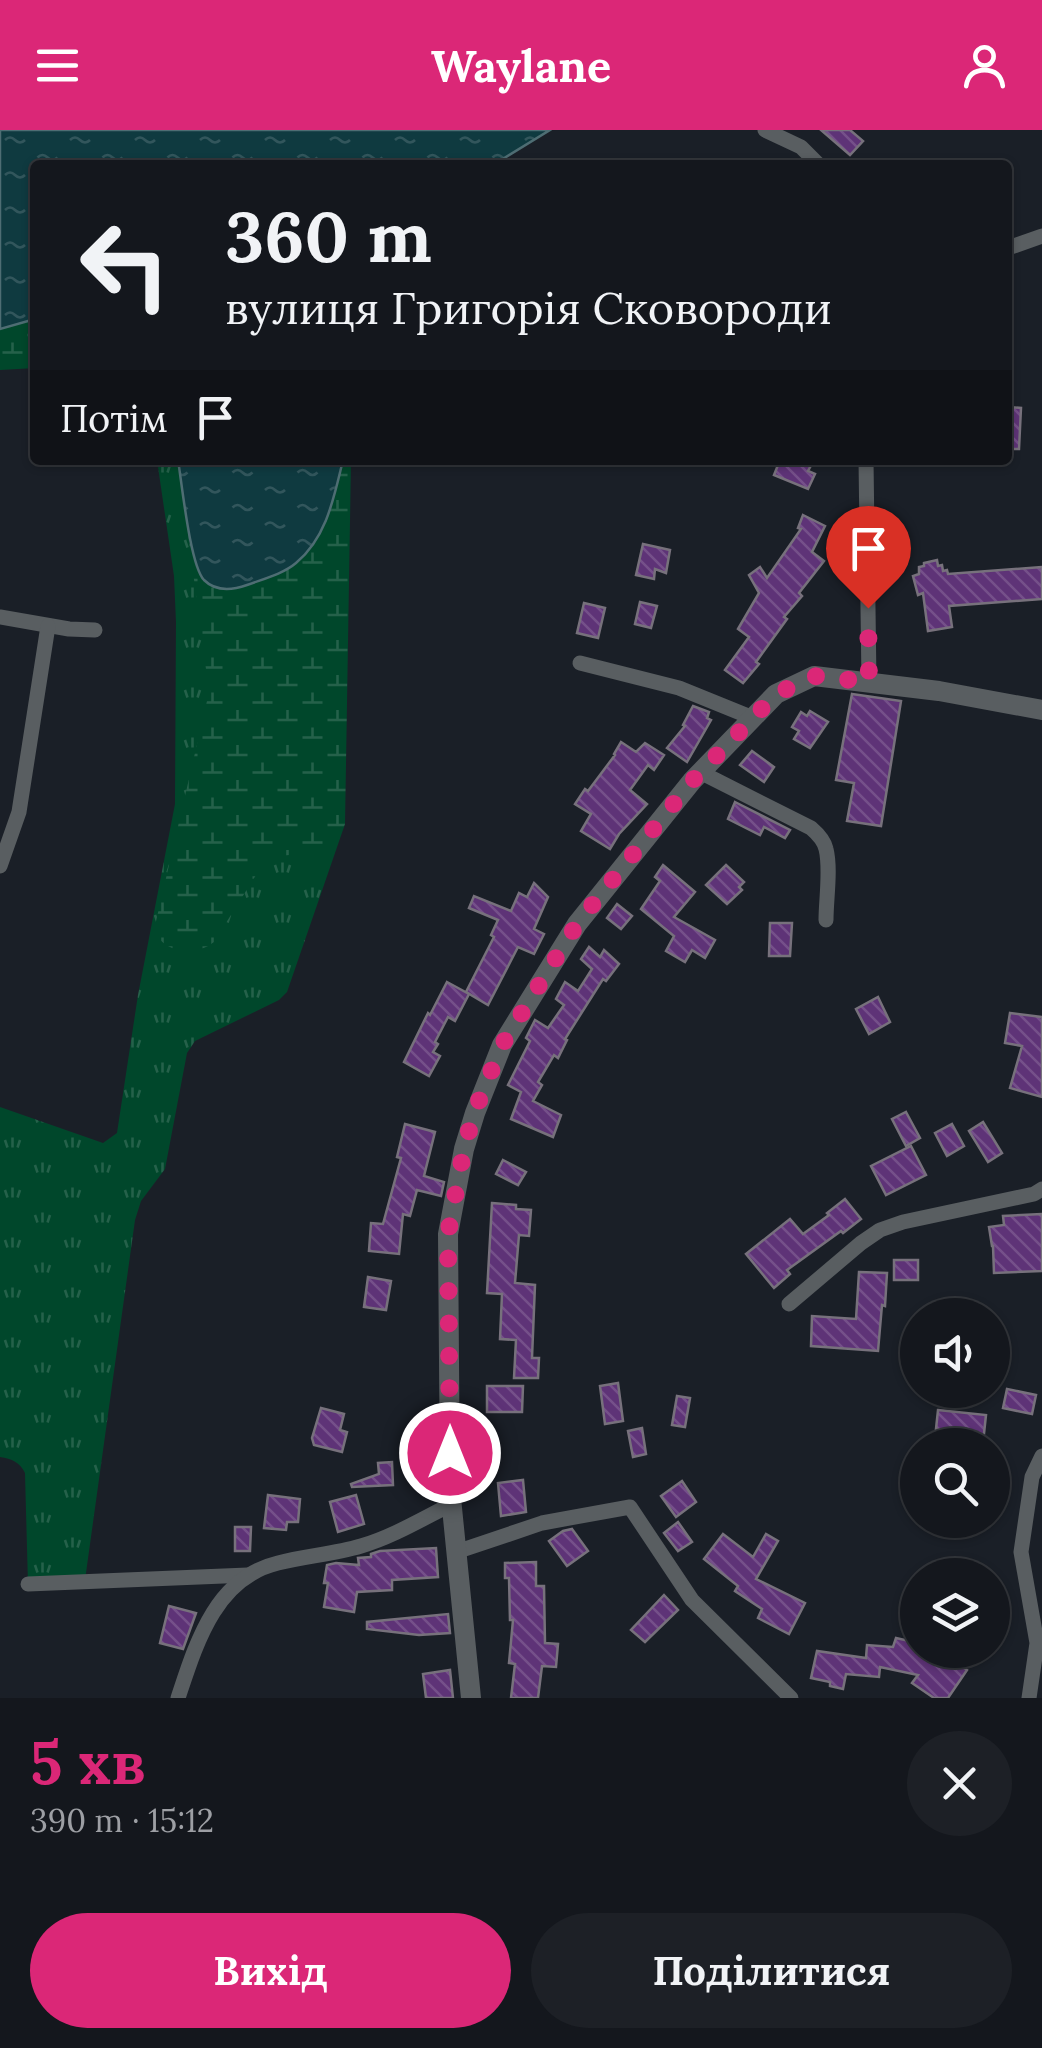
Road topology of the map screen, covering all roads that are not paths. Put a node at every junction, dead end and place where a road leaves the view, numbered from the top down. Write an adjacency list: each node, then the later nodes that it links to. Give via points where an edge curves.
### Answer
1 (766, 130): 2 (street)
2 (814, 160)
3 (1042, 236): 4 (street)
4 (1012, 247)
5 (866, 465): 10 (street)
6 (0, 616): 7 (street)
7 (48, 626): 8 (street); 14 (street, via 20,812)
8 (95, 630)
9 (580, 663): 12 (street, via 680,688)
10 (869, 682): 11 (street); 12 (street, via 814,676 776,694)
11 (1039, 703)
12 (753, 718): 13 (street)
13 (700, 772): 15 (street, via 821,837); 19 (street, via 577,924 502,1045 474,1113 448,1234)
14 (0, 866)
15 (826, 920)
16 (1042, 1188): 17 (street, via 880,1230)
17 (789, 1304)
18 (1042, 1456): 26 (street, via 1032,1477 1020,1552 1037,1642)
19 (452, 1504): 20 (street); 21 (street, via 368,1544)
20 (456, 1552): 24 (street); 25 (street, via 542,1522 630,1506 692,1600)
21 (248, 1575): 22 (street); 23 (street, via 214,1610)
22 (28, 1584)
23 (178, 1698)
24 (472, 1698)
25 (791, 1698)
26 (1029, 1698)

